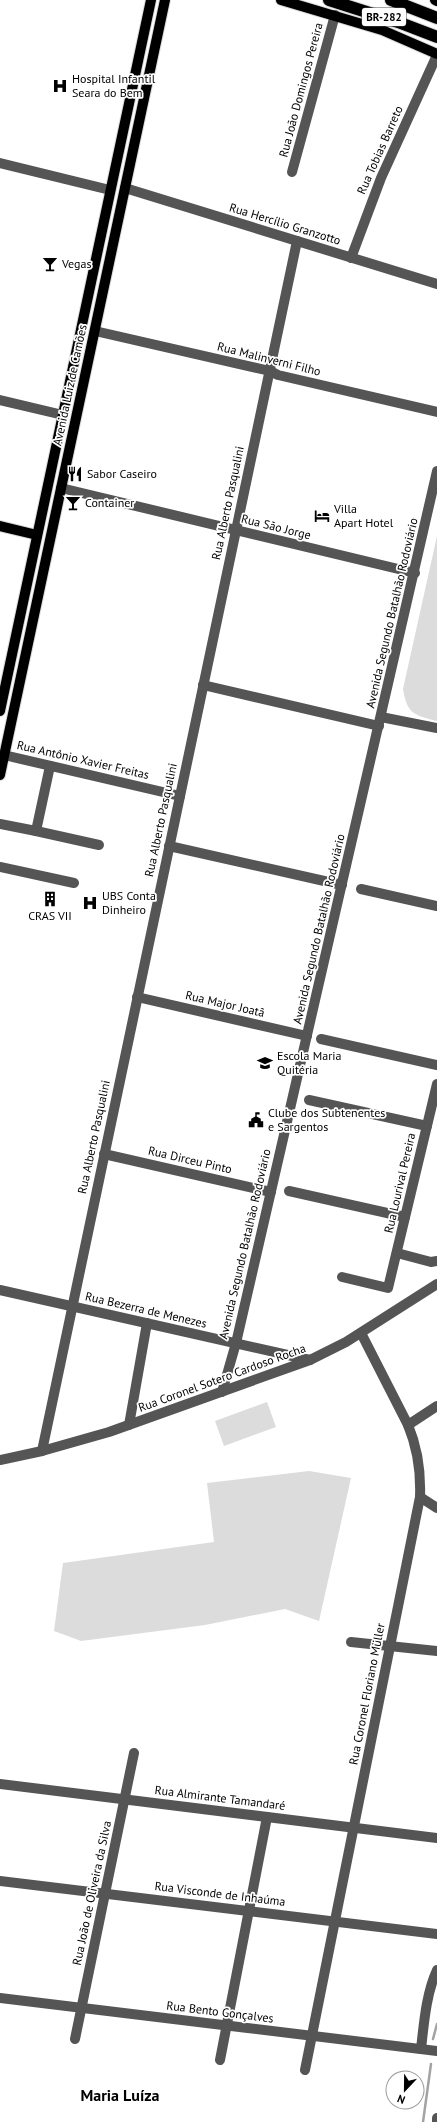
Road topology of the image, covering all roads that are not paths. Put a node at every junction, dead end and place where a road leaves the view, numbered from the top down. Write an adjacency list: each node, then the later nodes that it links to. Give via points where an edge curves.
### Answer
1 (151, 0): 10 (main road, Avenida Luiz de Camões)
2 (165, 0): 12 (main road, Avenida Luiz de Camões)
3 (281, 0): 6 (main road)
4 (329, 0): 8 (highway, BR-282)
5 (391, 0): 7 (highway, BR-282)
6 (335, 15): 9 (main road, via 382,30); 13 (street, Rua João Domingos Pereira)
7 (437, 18)
8 (437, 37)
9 (437, 54): 17 (street, Rua Tobias Barreto, via 381,178)
10 (122, 134): 12 (main road, via 126,138 125,154); 15 (main road, Avenida Luiz de Camões)
11 (0, 163): 15 (street)
12 (129, 170): 14 (main road, Avenida Luiz de Camões)
13 (292, 172)
14 (125, 188): 16 (street, Rua Hercílio Granzotto); 18 (main road, via 118,191 110,203); 20 (main road, Avenida Luiz de Camões)
15 (110, 190): 18 (main road, Avenida Luiz de Camões)
16 (297, 241): 17 (street, Rua Hercílio Granzotto); 21 (street, Rua Alberto Pasqualini)
17 (351, 258): 19 (street, Rua Hercílio Granzotto)
18 (95, 260): 24 (main road, Avenida Luiz de Camões)
19 (437, 284)
20 (94, 331): 21 (street, Rua Malinverni Filho); 26 (main road, Avenida Luiz de Camões)
21 (270, 371): 23 (street, Rua Malinverni Filho); 30 (street, Rua Alberto Pasqualini)
22 (0, 400): 24 (street)
23 (437, 412)
24 (63, 415): 31 (main road, Avenida Luiz de Camões)
25 (437, 471): 28 (street, Avenida Segundo Batalhão Rodoviário)
26 (63, 478): 27 (main road, Avenida Luiz de Camões); 31 (main road, via 56,482 46,526)
27 (61, 488): 30 (street, Rua São Jorge); 37 (main road, Avenida Luiz de Camões)
28 (433, 504): 32 (street, Avenida Segundo Batalhão Rodoviário)
29 (0, 526): 31 (main road)
30 (236, 530): 32 (street, Rua São Jorge); 33 (street, Rua Alberto Pasqualini)
31 (37, 535): 34 (main road, Avenida Luiz de Camões)
32 (415, 574): 35 (street, Avenida Segundo Batalhão Rodoviário)
33 (203, 686): 35 (street); 40 (street, Rua Alberto Pasqualini)
34 (0, 711)
35 (380, 722): 36 (street); 47 (street, Avenida Segundo Batalhão Rodoviário)
36 (437, 728)
37 (4, 755): 38 (street, Rua Antônio Xavier Freitas); 39 (main road, Avenida Luiz de Camões)
38 (50, 766): 40 (street, Rua Antônio Xavier Freitas); 42 (street)
39 (0, 775)
40 (180, 796): 44 (street, Rua Alberto Pasqualini)
41 (0, 824): 42 (street)
42 (36, 831): 43 (street)
43 (99, 845)
44 (169, 846): 47 (street); 50 (street, Rua Alberto Pasqualini)
45 (0, 867): 46 (street)
46 (74, 883)
47 (342, 885): 51 (street, Avenida Segundo Batalhão Rodoviário)
48 (361, 889): 49 (street)
49 (437, 906)
50 (137, 997): 51 (street, Rua Major Joatã); 57 (street, Rua Alberto Pasqualini)
51 (307, 1036): 59 (street, Avenida Segundo Batalhão Rodoviário)
52 (321, 1039): 53 (street)
53 (437, 1065)
54 (437, 1084): 56 (street, Rua Lourival Pereira)
55 (309, 1100): 56 (street)
56 (427, 1126): 60 (street, Rua Lourival Pereira)
57 (104, 1154): 59 (street, Rua Dirceu Pinto); 66 (street, Rua Alberto Pasqualini)
58 (289, 1191): 60 (street)
59 (271, 1192): 69 (street, Avenida Segundo Batalhão Rodoviário)
60 (405, 1217): 61 (street, Rua Lourival Pereira)
61 (397, 1252): 62 (street, via 431,1262); 63 (street, Rua Lourival Pereira, via 388,1288)
62 (437, 1261)
63 (342, 1277)
64 (437, 1284): 68 (street, Rua Coronel Sotero Cardoso Rocha)
65 (0, 1290): 66 (street, Rua Bezerra de Menezes)
66 (72, 1306): 67 (street, Rua Bezerra de Menezes); 75 (street, Rua Alberto Pasqualini)
67 (147, 1323): 69 (street, Rua Bezerra de Menezes); 73 (street)
68 (361, 1333): 70 (street, Rua Coronel Sotero Cardoso Rocha); 74 (street, Rua Coronel Floriano Müller)
69 (236, 1343): 70 (street, Rua Bezerra de Menezes); 71 (street, Avenida Segundo Batalhão Rodoviário)
70 (310, 1360): 71 (street, Rua Coronel Sotero Cardoso Rocha)
71 (222, 1392): 73 (street, Rua Coronel Sotero Cardoso Rocha)
72 (437, 1406): 74 (street)
73 (129, 1425): 75 (street, Rua Coronel Sotero Cardoso Rocha)
74 (408, 1425): 77 (street, Rua Coronel Floriano Müller, via 419,1458)
75 (42, 1451): 76 (street, Rua Coronel Sotero Cardoso Rocha)
76 (0, 1460)
77 (420, 1497): 78 (street); 80 (street, Rua Coronel Floriano Müller)
78 (437, 1508)
79 (350, 1642): 80 (street)
80 (390, 1646): 81 (street); 86 (street, Rua Coronel Floriano Müller)
81 (437, 1651)
82 (134, 1753): 84 (street, Rua João de Oliveira da Silva)
83 (0, 1784): 84 (street, Rua Almirante Tamandaré)
84 (124, 1800): 85 (street, Rua Almirante Tamandaré); 89 (street, Rua João de Oliveira da Silva)
85 (267, 1817): 86 (street, Rua Almirante Tamandaré); 90 (street)
86 (354, 1828): 87 (street, Rua Almirante Tamandaré); 91 (street, Rua Coronel Floriano Müller)
87 (437, 1838)
88 (0, 1881): 89 (street, Rua Visconde de Inhaúma)
89 (105, 1894): 90 (street, Rua Visconde de Inhaúma); 95 (street, Rua João de Oliveira da Silva)
90 (248, 1911): 91 (street, Rua Visconde de Inhaúma); 96 (street)
91 (335, 1921): 92 (street, Rua Visconde de Inhaúma); 97 (street, Rua Coronel Floriano Müller)
92 (437, 1934)
93 (437, 1970): 99 (street, via 432,1980)
94 (0, 1998): 95 (street, Rua Bento Gonçalves)
95 (82, 2008): 96 (street, Rua Bento Gonçalves); 98 (street, Rua João de Oliveira da Silva)
96 (226, 2025): 97 (street, Rua Bento Gonçalves); 101 (street)
97 (312, 2036): 99 (street, Rua Bento Gonçalves); 102 (street, Rua Coronel Floriano Müller)
98 (75, 2039)
99 (421, 2049): 100 (street, Rua Bento Gonçalves)
100 (437, 2051)
101 (220, 2060)
102 (305, 2070)
103 (437, 2118): 104 (street)
104 (436, 2122)

